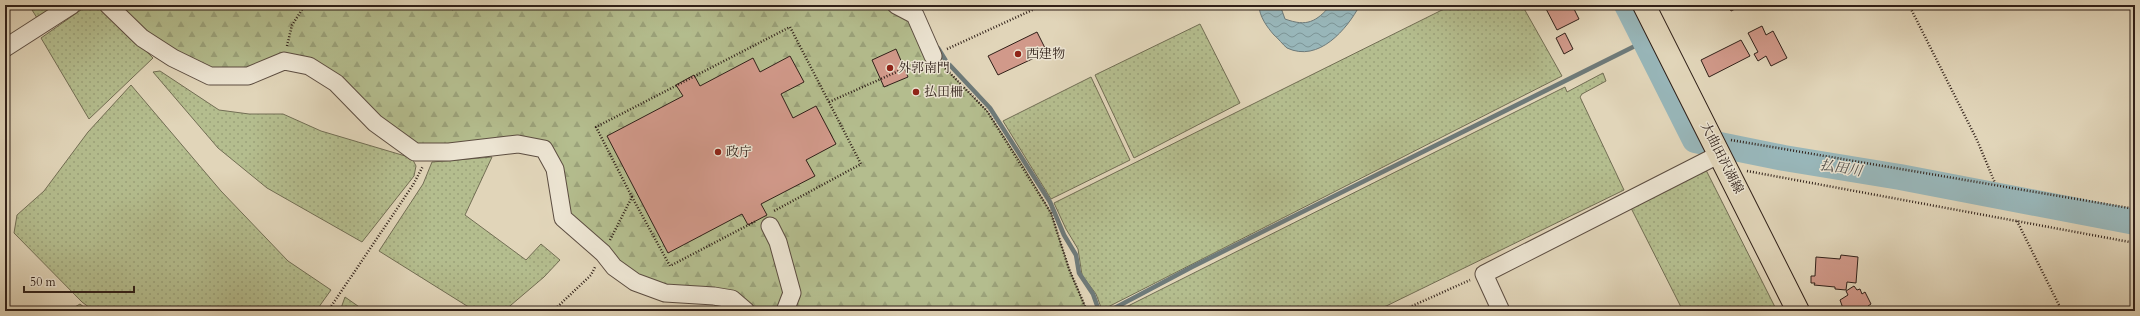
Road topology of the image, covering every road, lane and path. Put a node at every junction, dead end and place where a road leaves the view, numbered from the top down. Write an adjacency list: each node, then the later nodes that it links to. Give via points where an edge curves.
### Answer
1 (72, 5): 8 (street)
2 (108, 5): 10 (street, via 142,38 173,58 210,76 248,76)
3 (305, 5): 10 (path, via 292,25)
4 (896, 5): 9 (street, via 915,15)
5 (1043, 5): 9 (path)
6 (1644, 5): 12 (main road, 大曲田沢湖線)
7 (1909, 5): 15 (path, via 1977,140)
8 (5, 48)
9 (933, 56): 11 (path); 27 (path, via 987,111 1024,166 1052,213 1069,269)
10 (284, 61): 13 (street, via 309,66 336,83 374,124 415,152)
11 (829, 102): 16 (path, via 790,27 596,127); 18 (path, via 861,164)
12 (1716, 146): 14 (main road, 大曲田沢湖線); 15 (path); 22 (street)
13 (426, 152): 21 (street, via 518,144 544,148 555,169 563,218); 23 (path, via 422,169 413,185)
14 (1732, 177): 19 (path, via 1748,171); 30 (main road, 大曲田沢湖線)
15 (1995, 184): 17 (path)
16 (632, 197): 18 (path, via 670,266); 21 (path)
17 (2135, 209)
18 (766, 220): 26 (street, via 778,242 792,293)
19 (2017, 221): 20 (path); 31 (path)
20 (2135, 243)
21 (603, 253): 24 (path, via 591,274); 25 (street, via 614,267 635,282 665,293 732,299)
22 (1484, 274): 28 (path); 29 (street)
23 (328, 311)
24 (553, 311)
25 (746, 311)
26 (785, 311)
27 (1087, 311)
28 (1401, 311)
29 (1501, 311)
30 (1798, 311)
31 (2062, 311)

